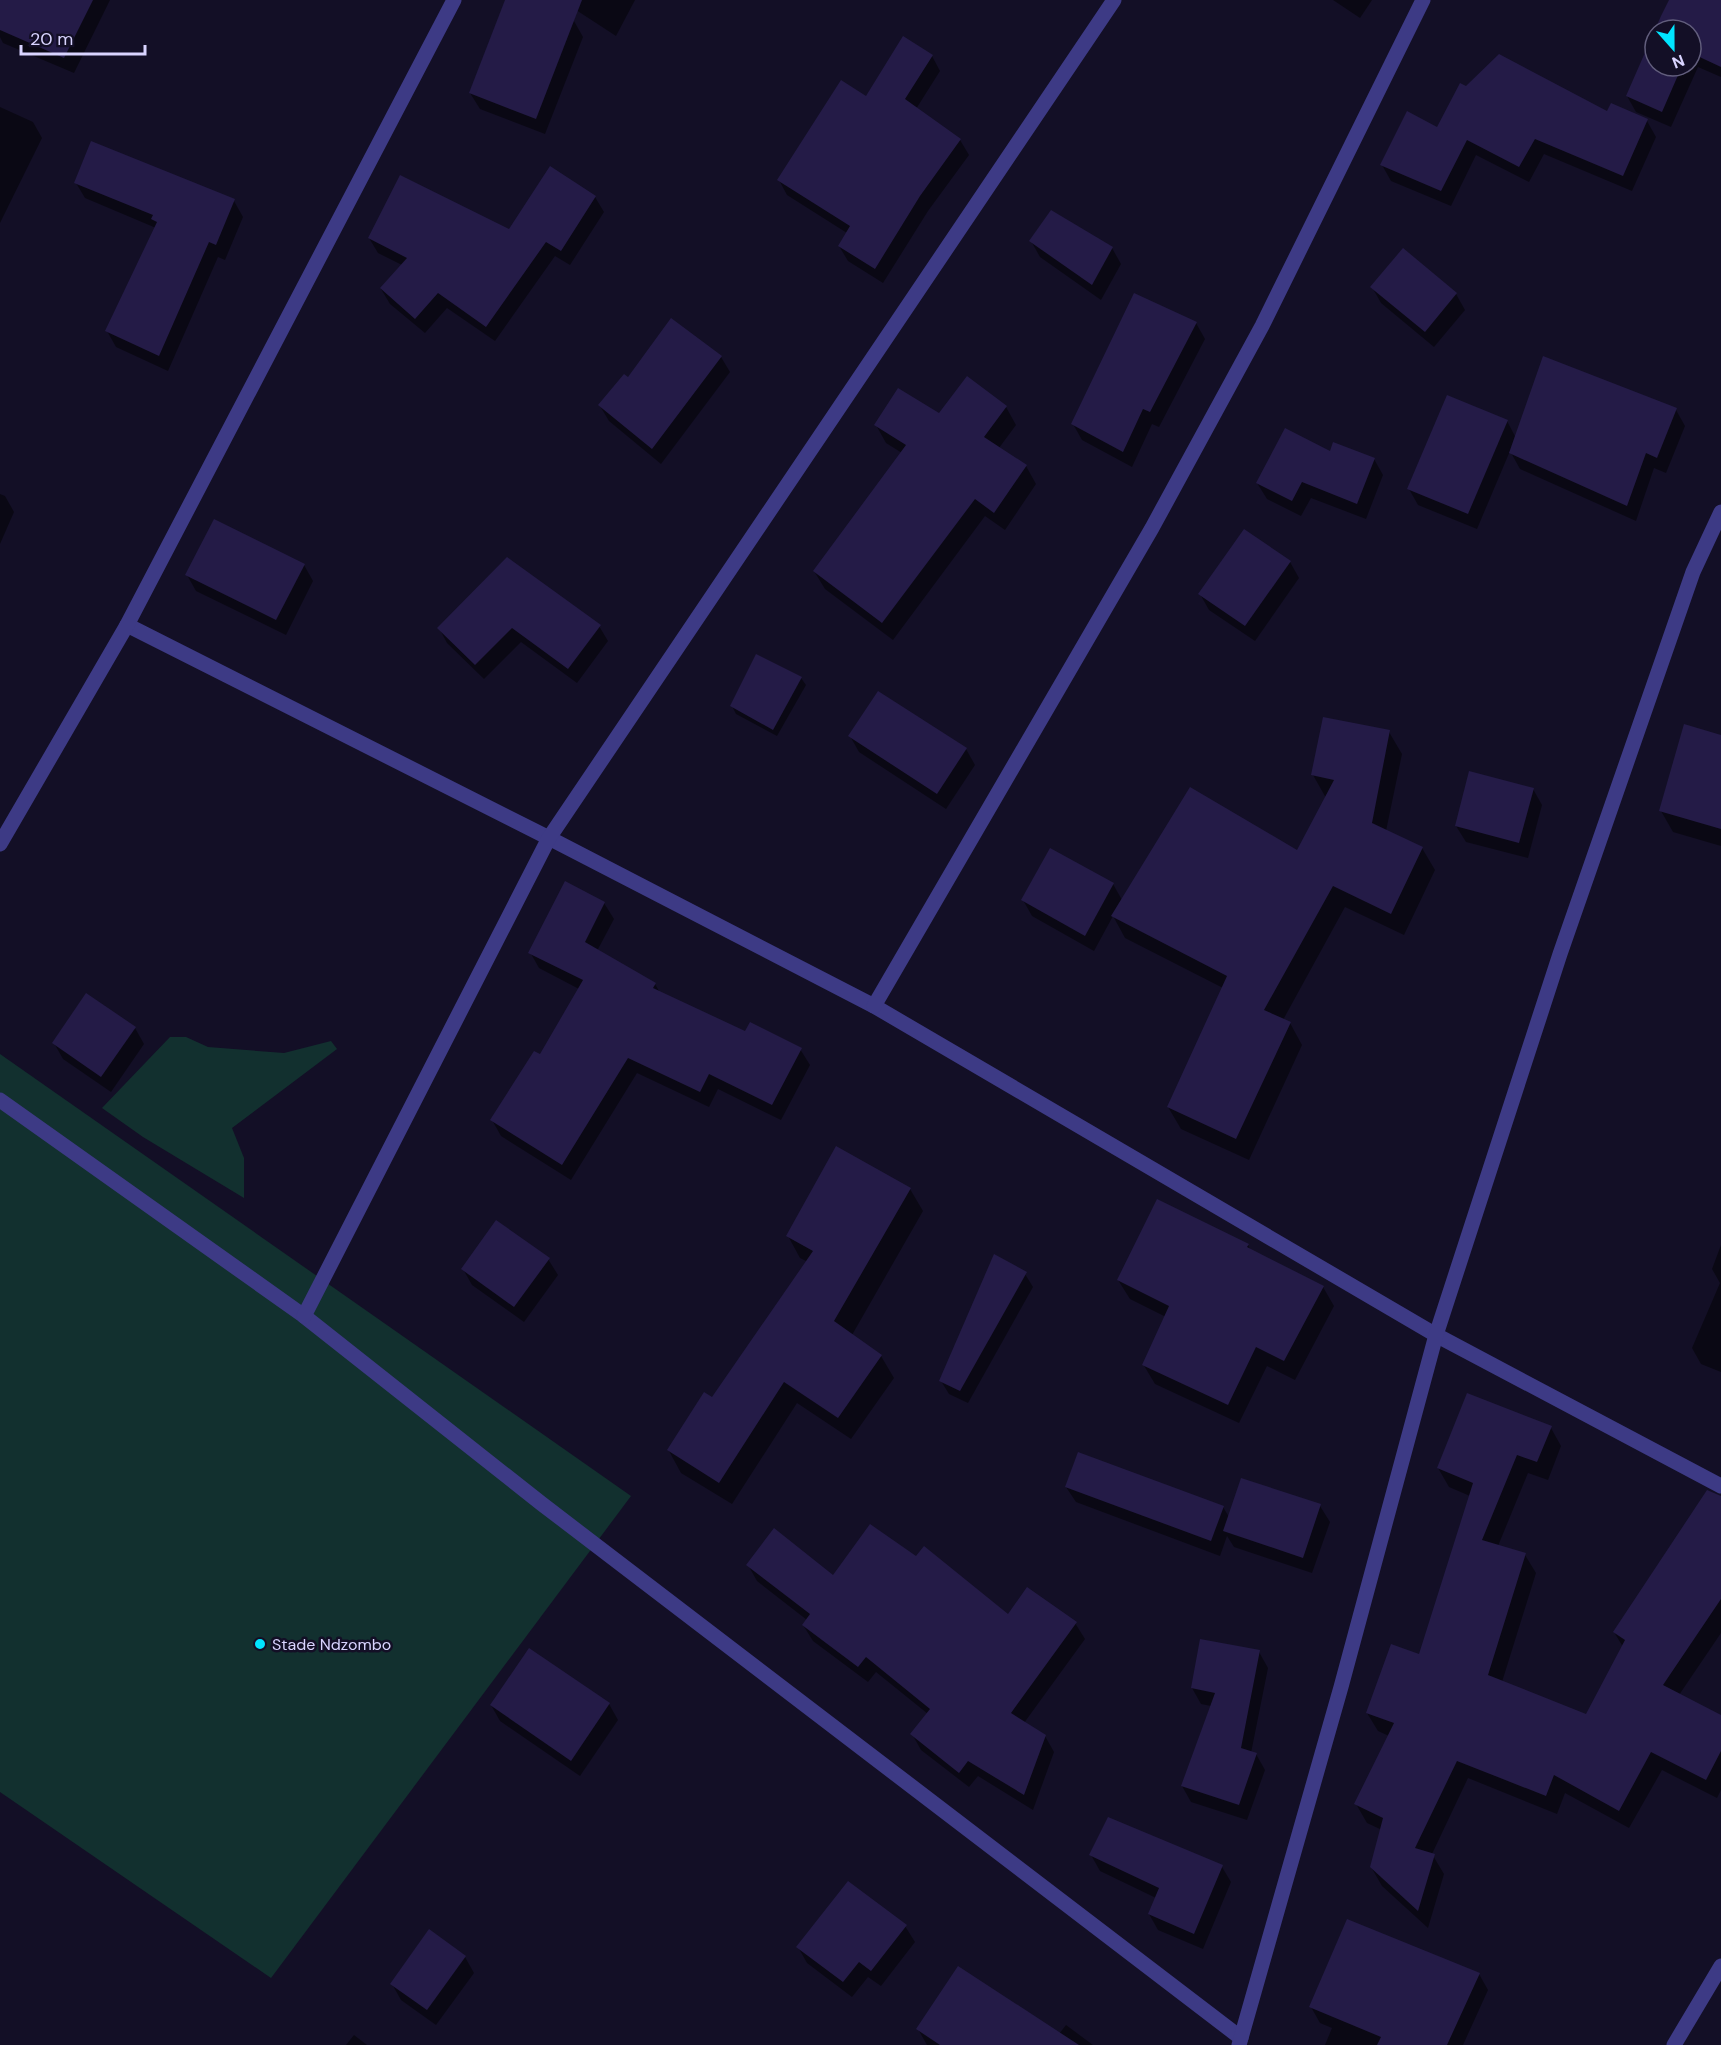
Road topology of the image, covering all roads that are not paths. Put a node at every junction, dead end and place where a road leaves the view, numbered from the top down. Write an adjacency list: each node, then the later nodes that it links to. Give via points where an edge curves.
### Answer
1 (454, 0): 5 (street)
2 (1114, 0): 6 (street)
3 (1423, 0): 8 (street, via 1262,326 1152,528)
4 (1721, 512): 11 (street, via 1693,572 1560,954)
5 (127, 626): 6 (street); 7 (street)
6 (549, 838): 8 (street); 10 (street)
7 (0, 844)
8 (874, 1006): 11 (street)
9 (0, 1100): 10 (street)
10 (304, 1316): 14 (street)
11 (1436, 1335): 12 (street); 14 (street)
12 (1721, 1486)
13 (1721, 1966): 15 (street)
14 (1240, 2041)
15 (1674, 2045)

